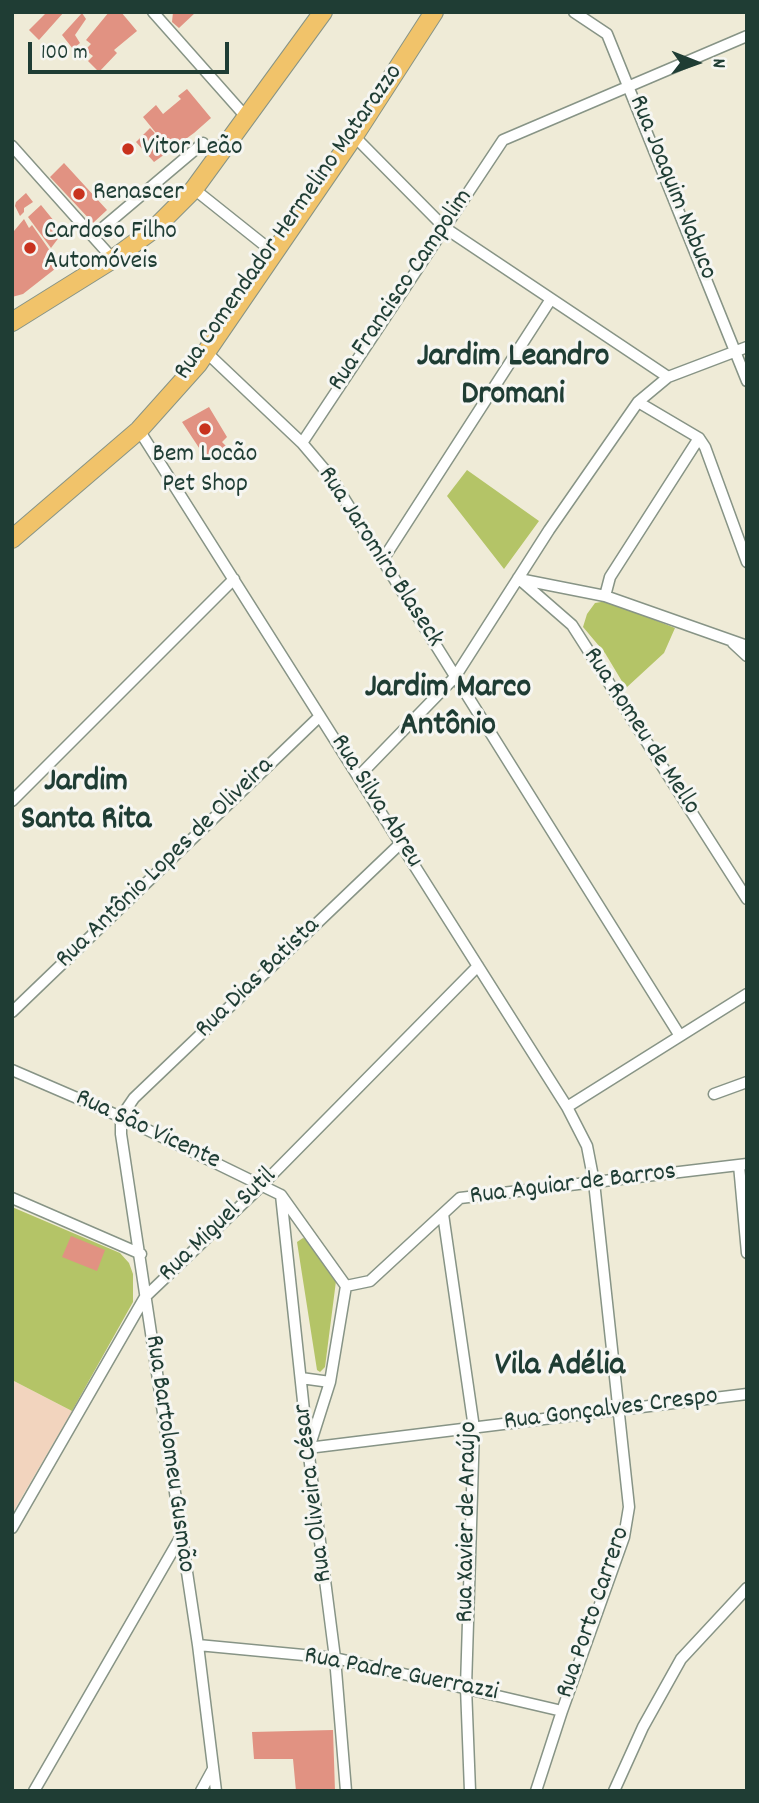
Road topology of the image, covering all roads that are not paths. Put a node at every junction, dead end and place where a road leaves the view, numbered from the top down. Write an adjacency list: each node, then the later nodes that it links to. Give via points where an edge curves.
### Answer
1 (153, 12): 7 (street)
2 (323, 12): 7 (main road)
3 (434, 12): 8 (main road, Rua Comendador Hermelino Matarazzo)
4 (574, 12): 6 (street, Rua Joaquim Nabuco, via 607,34)
5 (747, 36): 6 (street)
6 (630, 86): 12 (street, Rua Francisco Campolim, via 503,140); 20 (street, Rua Joaquim Nabuco)
7 (247, 118): 11 (main road)
8 (354, 136): 12 (street); 14 (main road, Rua Comendador Hermelino Matarazzo)
9 (203, 143): 13 (street)
10 (12, 146): 13 (street)
11 (194, 189): 14 (street); 15 (main road, via 154,229)
12 (444, 228): 16 (street); 26 (street, Rua Francisco Campolim)
13 (93, 236): 15 (street)
14 (273, 252): 19 (main road, Rua Comendador Hermelino Matarazzo)
15 (113, 259): 17 (main road)
16 (551, 299): 21 (street); 28 (street)
17 (12, 321)
18 (747, 347): 20 (street)
19 (206, 352): 24 (main road, Rua Comendador Hermelino Matarazzo); 26 (street, Rua Jaromiro Blaseck)
20 (735, 352): 21 (street); 22 (street, Rua Joaquim Nabuco)
21 (668, 377): 23 (street)
22 (747, 381)
23 (638, 402): 25 (street); 30 (street)
24 (139, 430): 27 (main road, Rua Comendador Hermelino Matarazzo); 31 (street, Rua Silva Abreu)
25 (699, 439): 29 (street); 32 (street, via 610,577)
26 (302, 443): 28 (street, Rua Jaromiro Blaseck, via 330,476)
27 (12, 538)
28 (382, 561): 36 (street, Rua Jaromiro Blaseck)
29 (747, 562)
30 (518, 578): 32 (street); 36 (street); 41 (street, Rua Romeu de Mello, via 572,625)
31 (234, 579): 37 (street, Rua Silva Abreu); 39 (street)
32 (605, 596): 33 (street)
33 (729, 639): 34 (street); 35 (street)
34 (747, 646)
35 (747, 656)
36 (455, 677): 38 (street); 45 (street, Rua Jaromiro Blaseck)
37 (320, 716): 38 (street, Rua Silva Abreu); 44 (street, Rua Antônio Lopes de Oliveira)
38 (359, 776): 40 (street, Rua Silva Abreu)
39 (12, 801)
40 (401, 843): 42 (street, Rua Silva Abreu); 50 (street, Rua Dias Batista, via 134,1098)
41 (747, 899)
42 (478, 966): 49 (street, Rua Silva Abreu); 53 (street, Rua Miguel Sutil)
43 (747, 994): 45 (street)
44 (12, 1012)
45 (680, 1036): 49 (street)
46 (12, 1070): 50 (street, Rua São Vicente)
47 (747, 1082): 48 (street)
48 (714, 1094)
49 (567, 1107): 52 (street, Rua Silva Abreu, via 587,1146)
50 (121, 1117): 53 (street, Rua São Vicente); 60 (street, Rua Bartolomeu Gusmão)
51 (743, 1165): 52 (street, Rua Aguiar de Barros); 59 (street)
52 (594, 1182): 56 (street, Rua Aguiar de Barros, via 460,1198); 66 (street, Rua Porto Carrero)
53 (262, 1185): 54 (street, Rua São Vicente); 62 (street, Rua Miguel Sutil)
54 (281, 1195): 57 (street); 58 (street, Rua Oliveira César)
55 (12, 1198): 60 (street)
56 (443, 1214): 61 (street, Rua Aguiar de Barros, via 370,1281); 67 (street, Rua Xavier de Araújo)
57 (305, 1228): 58 (street, via 294,1223); 61 (street)
58 (285, 1236): 63 (street, Rua Oliveira César)
59 (747, 1253)
60 (141, 1254): 62 (street, Rua Bartolomeu Gusmão)
61 (346, 1286): 64 (street)
62 (145, 1297): 69 (street, Rua Miguel Sutil); 70 (street, Rua Bartolomeu Gusmão)
63 (301, 1378): 64 (street); 68 (street, Rua Oliveira César)
64 (330, 1382): 68 (street)
65 (747, 1394): 66 (street, Rua Gonçalves Crespo)
66 (618, 1410): 67 (street, Rua Gonçalves Crespo); 76 (street, Rua Porto Carrero, via 629,1507 624,1537)
67 (474, 1428): 68 (street, Rua Gonçalves Crespo); 75 (street, Rua Xavier de Araújo)
68 (308, 1448): 74 (street, Rua Oliveira César)
69 (12, 1528)
70 (180, 1538): 71 (street); 71 (street, Rua Bartolomeu Gusmão)
71 (174, 1572): 73 (street, Rua Bartolomeu Gusmão); 78 (street)
72 (747, 1588): 84 (street, via 681,1659)
73 (198, 1645): 74 (street, Rua Padre Guerrazzi); 77 (street, Rua Bartolomeu Gusmão)
74 (335, 1658): 75 (street, Rua Padre Guerrazzi); 81 (street, Rua Oliveira César)
75 (466, 1687): 76 (street, Rua Padre Guerrazzi); 82 (street, Rua Xavier de Araújo)
76 (562, 1711): 83 (street, Rua Porto Carrero)
77 (213, 1769): 79 (street); 80 (street, Rua Bartolomeu Gusmão)
78 (34, 1791)
79 (201, 1791)
80 (216, 1791)
81 (346, 1791)
82 (470, 1791)
83 (536, 1791)
84 (614, 1791)

